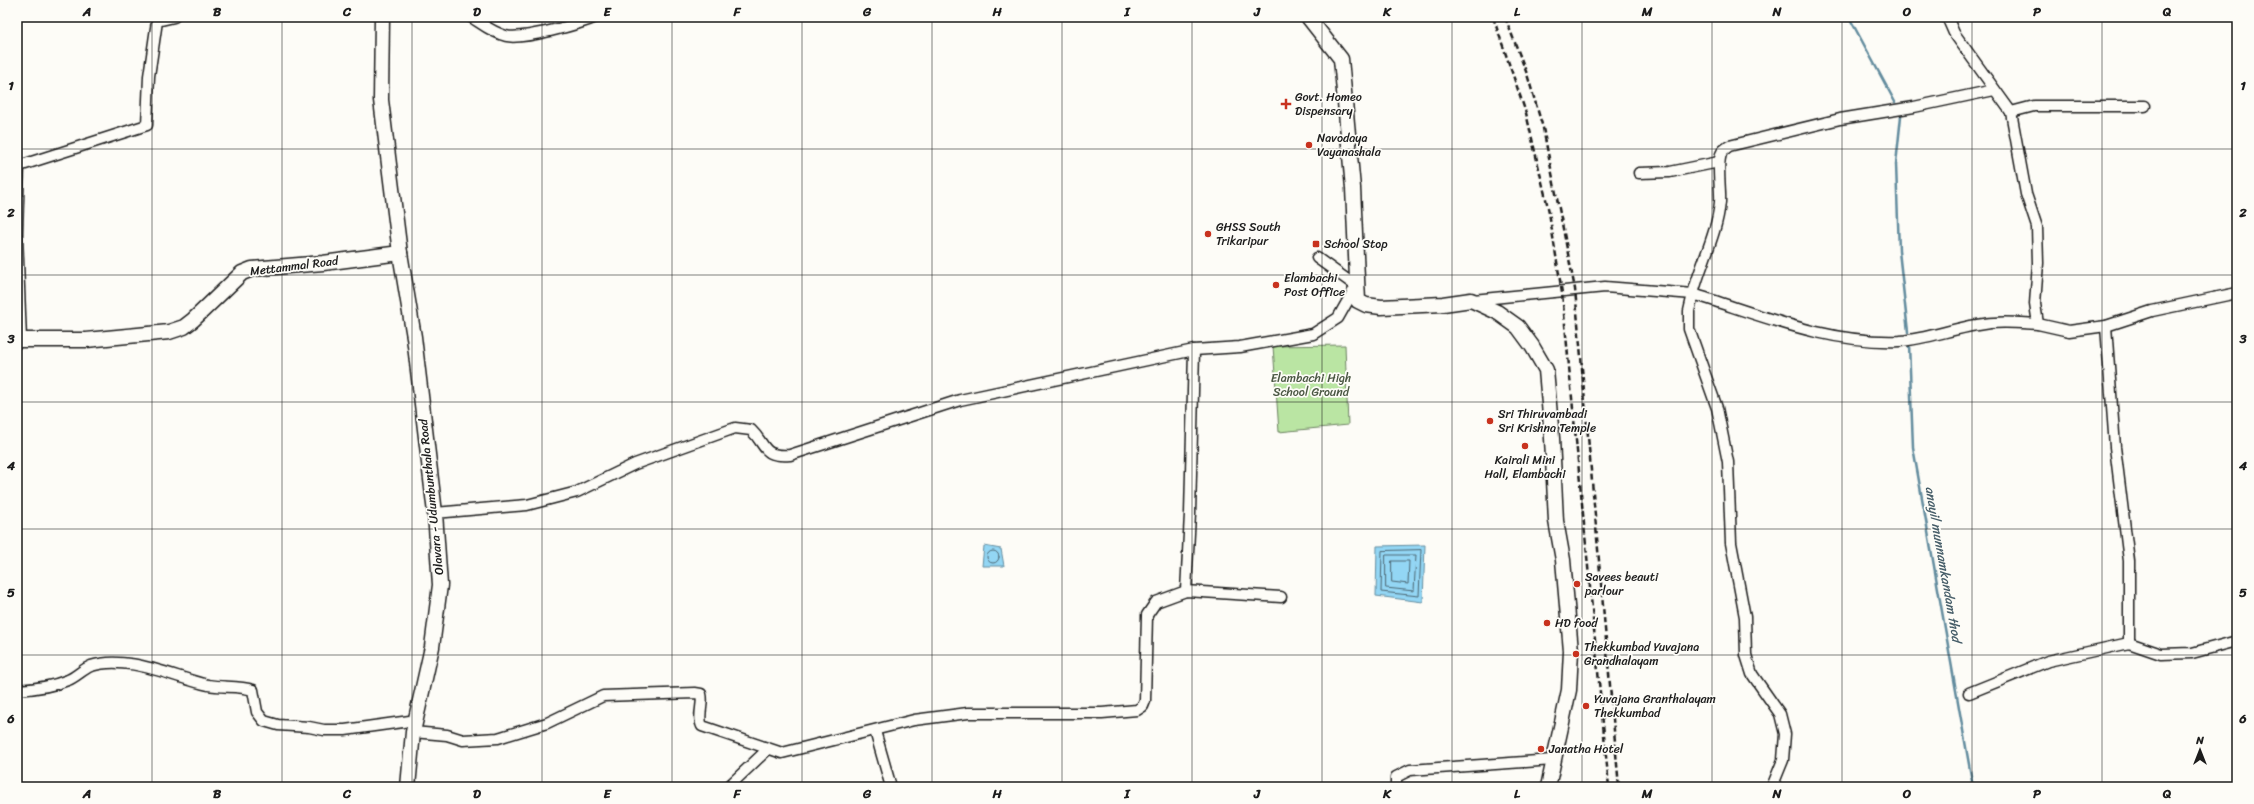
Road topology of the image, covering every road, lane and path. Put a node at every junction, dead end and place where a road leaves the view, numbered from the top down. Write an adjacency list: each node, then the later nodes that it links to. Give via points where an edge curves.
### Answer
1 (174, 17): 20 (street, via 157,21 149,76 147,125 19,166)
2 (382, 17): 12 (main road, Olavara - Udumbunthala Road, via 381,100)
3 (471, 17): 4 (street, via 487,28 507,36 540,32)
4 (596, 17)
5 (1308, 17): 14 (main road, via 1341,59 1353,188)
6 (1947, 17): 7 (street, via 1954,34)
7 (1994, 90): 9 (street); 10 (street, via 1840,119 1729,146 1722,152)
8 (2145, 106): 9 (street, via 2034,106)
9 (2011, 112): 18 (street, via 2026,194 2037,227 2035,304)
10 (1719, 162): 11 (street, via 1670,172); 15 (street, via 1720,204 1713,239 1699,270)
11 (1639, 173)
12 (400, 253): 20 (main road, Mettammal Road, via 252,269 242,273 184,327 169,332 86,340); 22 (main road, Olavara - Udumbunthala Road, via 414,337)
13 (1317, 258): 14 (street)
14 (1356, 286): 17 (main road, via 1358,301 1381,307); 21 (street, via 1338,318 1313,334 1240,347)
15 (1693, 294): 17 (street, via 1606,287); 18 (street, via 1808,331 1842,338 1899,341 1928,338 1977,325 2007,322); 38 (street, via 1689,311 1689,329 1717,408 1728,462 1731,543 1745,617 1746,655 1752,674 1780,714 1785,734 1783,760)
16 (2237, 294): 19 (street, via 2152,311)
17 (1471, 300): 32 (main road, via 1497,312 1518,327 1546,370 1556,521 1563,560 1571,651 1569,690)
18 (2038, 324): 19 (street, via 2069,331)
19 (2106, 326): 26 (street, via 2115,447 2129,561)
20 (19, 340)
21 (1194, 350): 22 (street, via 960,400 790,455 772,454 765,450 751,430 735,428 635,464 577,492 527,505); 23 (street)
22 (435, 513): 29 (main road, Olavara - Udumbunthala Road, via 440,585 437,620)
23 (1186, 591): 24 (street); 30 (street, via 1156,602 1147,616 1145,701 1137,710 1102,713 968,713 914,720)
24 (1281, 597)
25 (2237, 641): 26 (street, via 2192,653 2161,654)
26 (2129, 644): 28 (street, via 2048,661)
27 (17, 690): 29 (street, via 44,688 68,680 92,666 120,663 169,673 208,685 253,690 258,712 264,721 278,725 324,730)
28 (1969, 693)
29 (415, 726): 31 (street, via 464,740 498,738 547,723 603,696 695,693 700,694 702,700 702,726); 33 (main road, Olavara - Udumbunthala Road)
30 (875, 731): 31 (street, via 782,754); 35 (street)
31 (767, 750): 34 (street)
32 (1553, 760): 36 (street, via 1410,770 1396,777); 37 (main road)
33 (408, 787)
34 (728, 787)
35 (891, 787)
36 (1396, 787)
37 (1548, 787)
38 (1772, 787)

